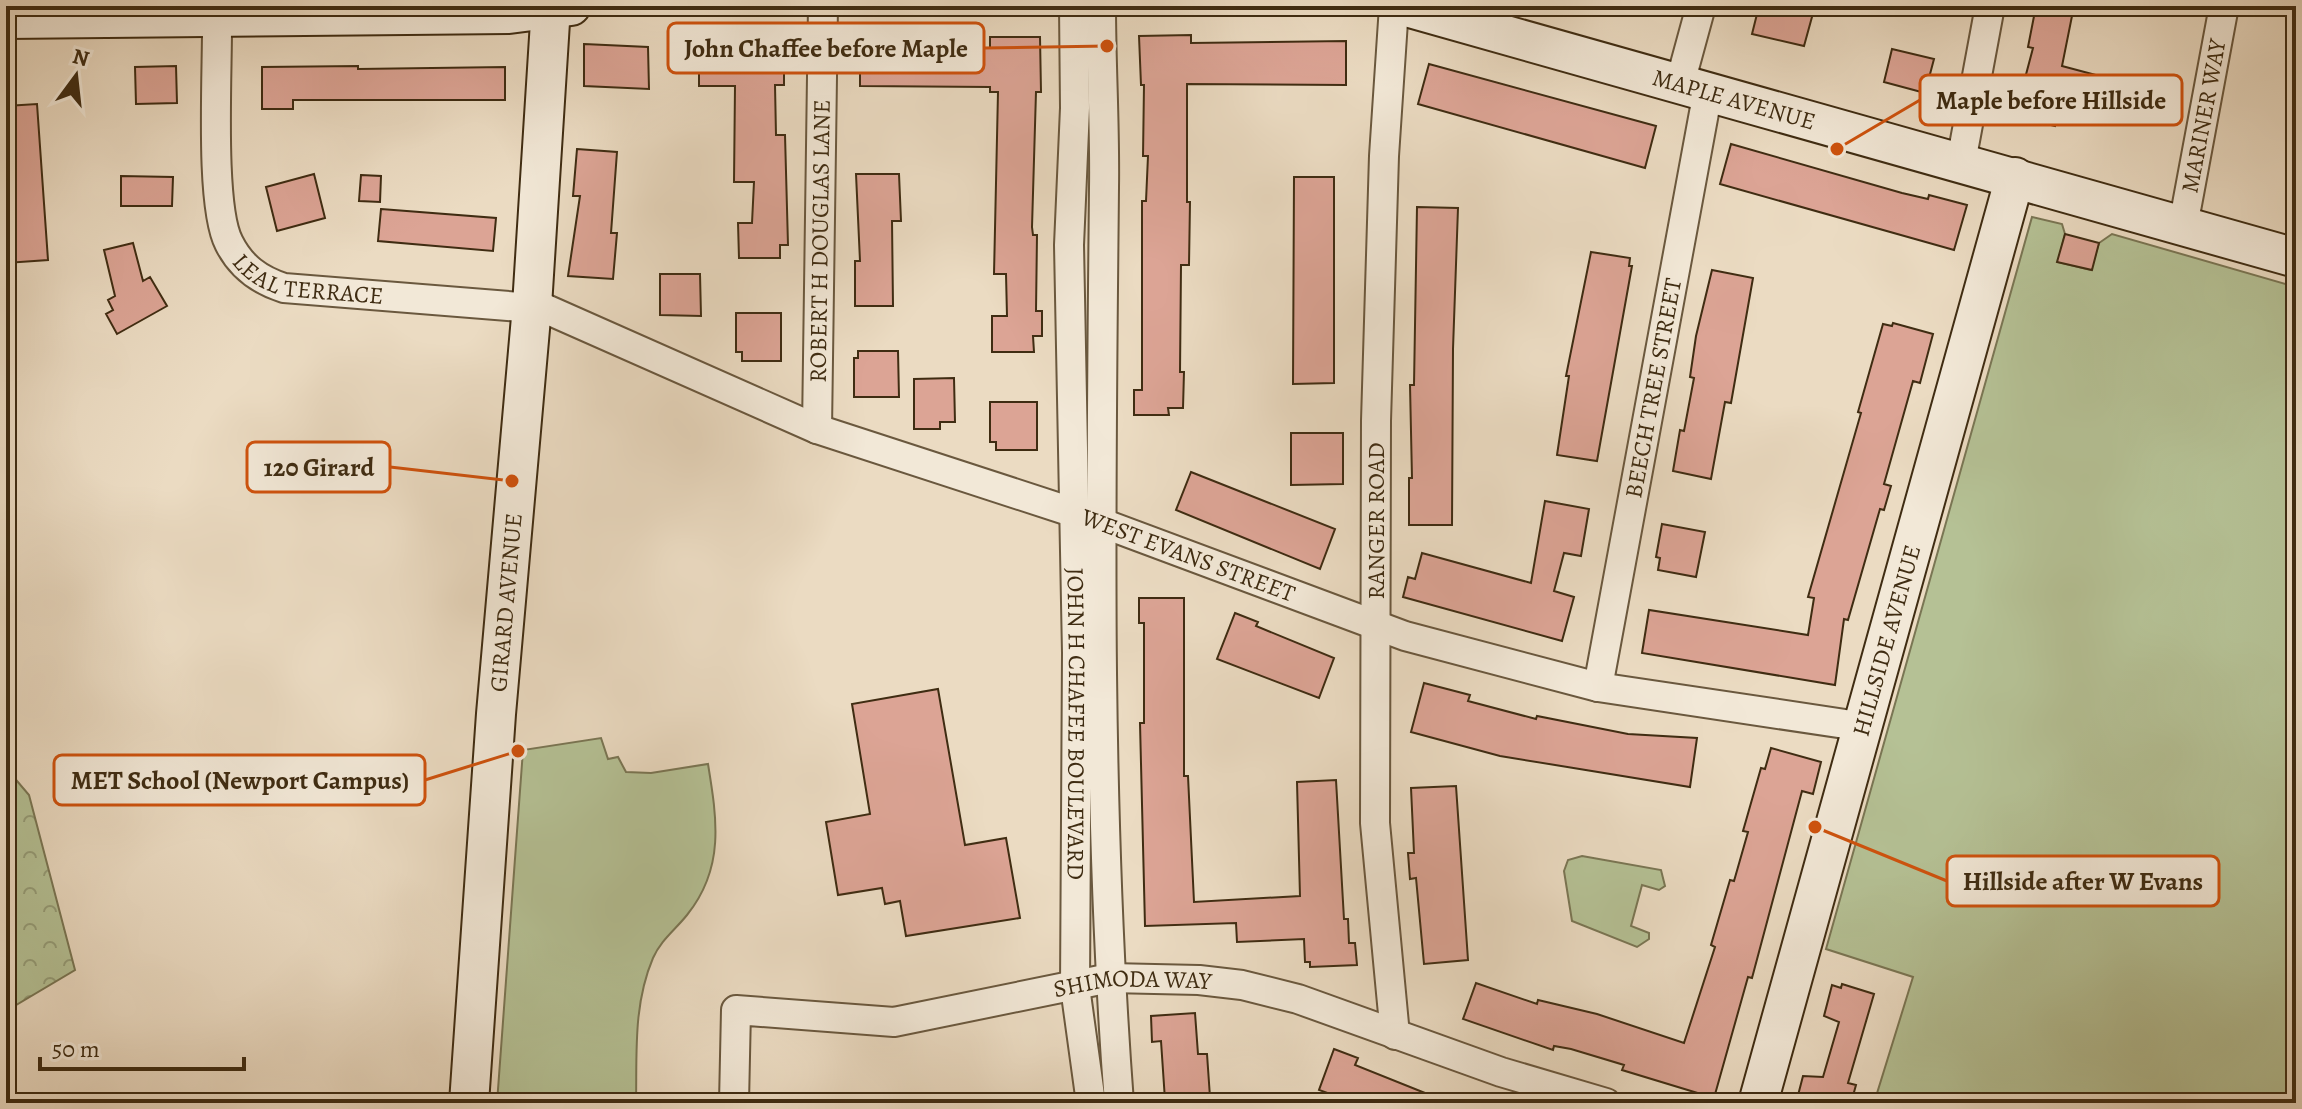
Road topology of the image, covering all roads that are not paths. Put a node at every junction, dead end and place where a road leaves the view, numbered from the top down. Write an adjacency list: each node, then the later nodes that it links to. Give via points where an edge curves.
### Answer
1 (823, 6): 18 (street, ROBERT H DOUGLAS LANE)
2 (1074, 6): 19 (street, JOHN H CHAFEE BOULEVARD, via 1069,245)
3 (1101, 6): 20 (street, JOHN H CHAFEE BOULEVARD)
4 (1394, 6): 21 (street, RANGER ROAD, via 1376,421)
5 (1403, 6): 12 (street, MAPLE AVENUE)
6 (1701, 6): 12 (street, BEECH TREE STREET)
7 (1990, 6): 13 (street)
8 (2224, 6): 15 (street, MARINER WAY)
9 (558, 7): 10 (street, via 509,14); 17 (street, GIRARD AVENUE)
10 (217, 15): 11 (street); 17 (street, LEAL TERRACE, via 219,203 228,242 245,267 284,288)
11 (6, 19)
12 (1694, 87): 13 (street, MAPLE AVENUE); 22 (street, BEECH TREE STREET)
13 (1961, 162): 14 (street, MAPLE AVENUE)
14 (2015, 177): 15 (street, MAPLE AVENUE); 23 (street, HILLSIDE AVENUE)
15 (2183, 226): 16 (street, MAPLE AVENUE)
16 (2296, 258)
17 (532, 306): 18 (street, WEST EVANS STREET, via 557,312); 27 (street, GIRARD AVENUE)
18 (817, 429): 19 (street, WEST EVANS STREET)
19 (1075, 513): 20 (street, WEST EVANS STREET); 25 (street, JOHN H CHAFEE BOULEVARD)
20 (1101, 526): 21 (street, WEST EVANS STREET); 24 (street, JOHN H CHAFEE BOULEVARD)
21 (1377, 627): 22 (street, WEST EVANS STREET); 26 (street, RANGER ROAD, via 1375,823)
22 (1598, 687): 23 (street, WEST EVANS STREET)
23 (1865, 727): 32 (street, HILLSIDE AVENUE)
24 (1110, 978): 25 (street, SHIMODA WAY); 26 (street, SHIMODA WAY, via 1242,985 1298,999); 30 (street, JOHN H CHAFEE BOULEVARD)
25 (1075, 987): 28 (street, SHIMODA WAY, via 894,1022 736,1010); 29 (street, JOHN H CHAFEE BOULEVARD)
26 (1395, 1035): 31 (street, SHIMODA WAY)
27 (469, 1103)
28 (734, 1103)
29 (1091, 1103)
30 (1119, 1103)
31 (1606, 1103)
32 (1758, 1103)

